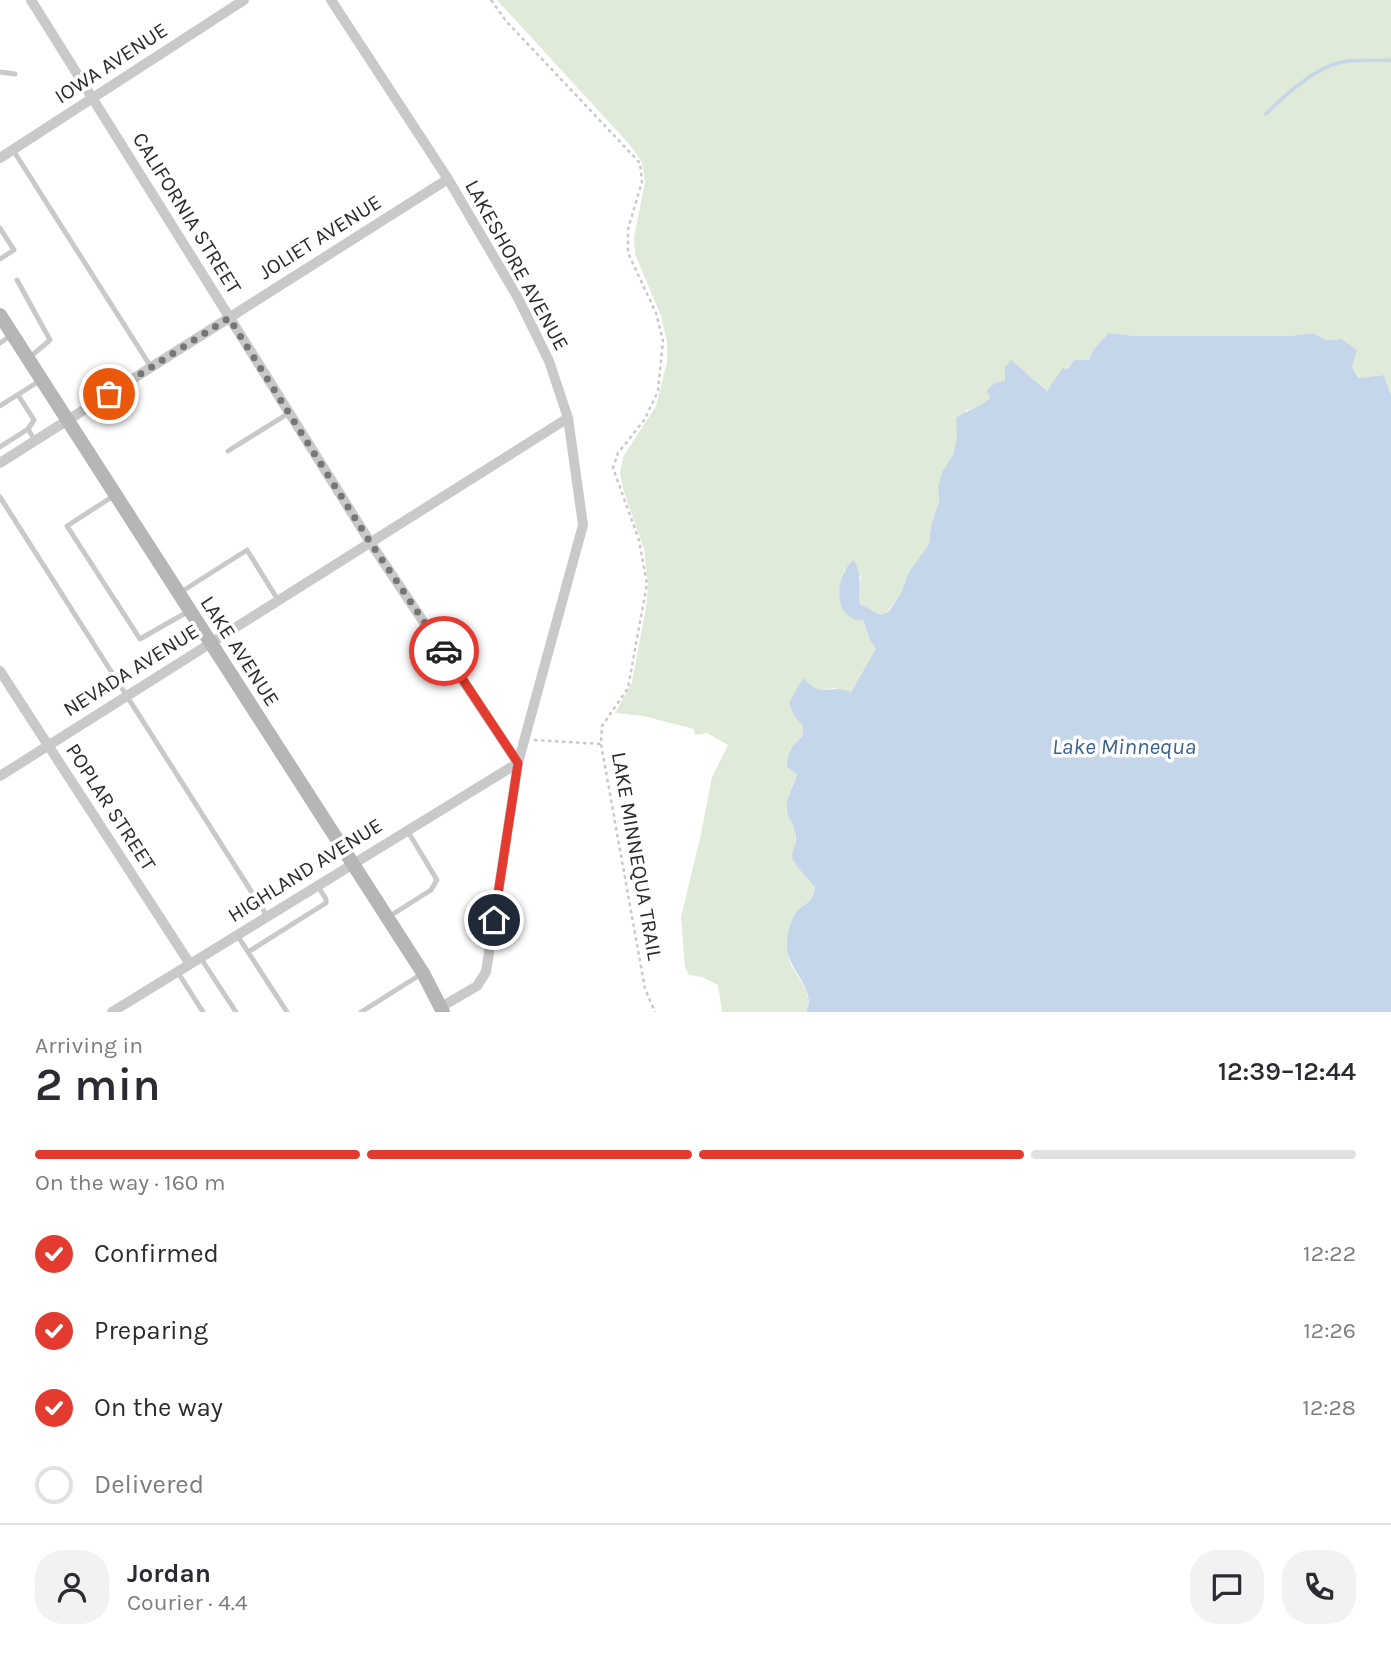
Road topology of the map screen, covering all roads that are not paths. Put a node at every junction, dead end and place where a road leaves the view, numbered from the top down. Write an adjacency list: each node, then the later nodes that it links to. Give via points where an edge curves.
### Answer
1 (31, 0): 6 (street, CALIFORNIA STREET)
2 (244, 0): 6 (street, IOWA AVENUE)
3 (331, 0): 9 (street, LAKESHORE AVENUE)
4 (0, 72): 5 (lane)
5 (15, 74)
6 (93, 98): 7 (street, IOWA AVENUE); 14 (street, CALIFORNIA STREET)
7 (13, 150): 8 (street, IOWA AVENUE); 17 (lane)
8 (0, 158)
9 (448, 179): 14 (street, JOLIET AVENUE); 22 (street, LAKESHORE AVENUE, via 518,298 549,361)
10 (0, 228): 11 (lane, via 14,250)
11 (0, 259)
12 (17, 279): 16 (lane, via 50,340)
13 (0, 315): 15 (main road, LAKE AVENUE)
14 (229, 318): 17 (street, JOLIET AVENUE); 21 (street, CALIFORNIA STREET)
15 (6, 339): 16 (main road, LAKE AVENUE)
16 (27, 358): 18 (main road, LAKE AVENUE)
17 (151, 367): 23 (street, JOLIET AVENUE)
18 (41, 380): 19 (lane); 23 (main road, LAKE AVENUE)
19 (18, 395): 20 (lane); 24 (lane, via 34,420)
20 (0, 406)
21 (289, 413): 27 (lane); 31 (street, CALIFORNIA STREET)
22 (568, 418): 31 (street, NEVADA AVENUE); 39 (street, LAKESHORE AVENUE, via 583,525)
23 (67, 421): 25 (street, JOLIET AVENUE); 29 (main road, LAKE AVENUE)
24 (28, 429): 25 (lane); 26 (lane)
25 (35, 441): 28 (street, JOLIET AVENUE)
26 (0, 447)
27 (228, 451)
28 (0, 463)
29 (115, 495): 32 (main road, LAKE AVENUE); 34 (lane, via 67,526 140,639)
30 (0, 497): 37 (lane)
31 (370, 542): 33 (street, NEVADA AVENUE); 39 (street, CALIFORNIA STREET)
32 (178, 594): 33 (lane, via 247,550); 34 (main road, LAKE AVENUE)
33 (278, 600): 35 (street, NEVADA AVENUE)
34 (189, 611): 35 (main road, LAKE AVENUE)
35 (209, 643): 37 (street, NEVADA AVENUE); 42 (main road, LAKE AVENUE)
36 (0, 671): 38 (street, POPLAR STREET)
37 (126, 695): 38 (street, NEVADA AVENUE); 44 (lane)
38 (48, 745): 40 (street, NEVADA AVENUE); 49 (street, POPLAR STREET)
39 (518, 763): 41 (street, HIGHLAND AVENUE); 52 (street, LAKESHORE AVENUE, via 486,972 477,986)
40 (0, 776)
41 (407, 830): 42 (street, HIGHLAND AVENUE); 45 (lane, via 437,880 431,890)
42 (352, 864): 43 (street, HIGHLAND AVENUE); 45 (main road, LAKE AVENUE)
43 (317, 885): 44 (street, HIGHLAND AVENUE); 47 (lane, via 326,903)
44 (268, 916): 46 (street, HIGHLAND AVENUE)
45 (387, 918): 51 (main road, LAKE AVENUE)
46 (237, 935): 47 (lane); 48 (street, HIGHLAND AVENUE)
47 (248, 952): 56 (lane)
48 (201, 957): 49 (street, HIGHLAND AVENUE); 55 (lane)
49 (190, 964): 50 (street, HIGHLAND AVENUE)
50 (177, 971): 53 (street, HIGHLAND AVENUE); 54 (lane)
51 (423, 973): 52 (main road, LAKE AVENUE); 57 (lane)
52 (442, 1010)
53 (112, 1012)
54 (203, 1012)
55 (236, 1012)
56 (287, 1012)
57 (361, 1012)

